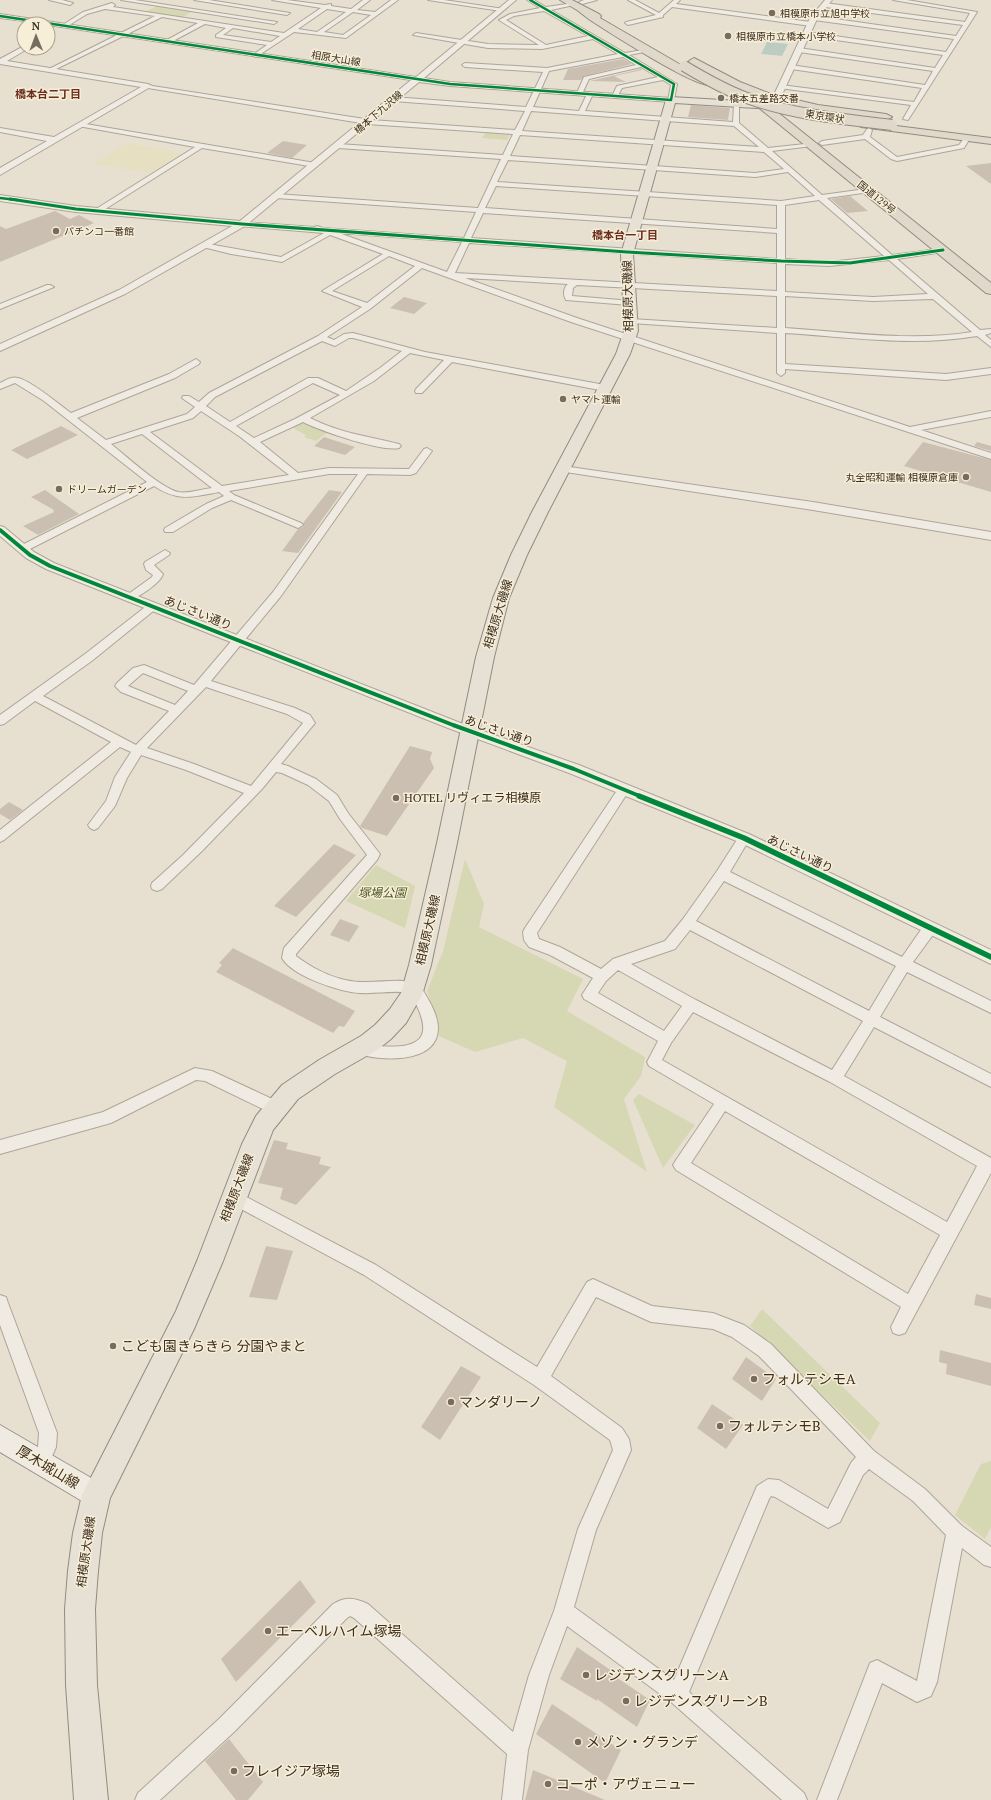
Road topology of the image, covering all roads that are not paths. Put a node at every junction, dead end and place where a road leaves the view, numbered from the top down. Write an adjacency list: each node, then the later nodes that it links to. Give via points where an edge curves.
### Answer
1 (52, 0): 18 (street)
2 (124, 0): 22 (street); 25 (street)
3 (197, 0): 15 (street)
4 (275, 0): 16 (street)
5 (337, 0): 21 (street)
6 (367, 0): 26 (street)
7 (395, 0): 29 (street)
8 (431, 0): 23 (street)
9 (512, 0): 23 (street, 橋本下九沢線)
10 (530, 0): 24 (street)
11 (594, 0): 19 (street)
12 (631, 0): 32 (street)
13 (677, 0): 20 (street)
14 (896, 0): 39 (street, via 973,11)
15 (210, 1): 25 (street); 28 (street)
16 (304, 2): 21 (street); 28 (street)
17 (827, 2): 35 (street); 39 (street)
18 (70, 3)
19 (576, 3): 24 (street); 27 (highway); 57 (highway, via 593,18); 64 (highway, 東京環状)
20 (672, 5): 32 (street); 35 (street)
21 (326, 7): 26 (street); 43 (street)
22 (105, 8): 31 (street); 40 (street, via 85,13)
23 (501, 9): 54 (street, 橋本下九沢線)
24 (545, 9): 51 (street); 56 (street, via 512,15 502,20)
25 (194, 10): 34 (street); 37 (street)
26 (352, 11): 29 (street); 46 (street)
27 (604, 12)
28 (287, 13): 37 (street)
29 (376, 14): 46 (street, via 344,37)
30 (0, 16): 40 (street, 相原大山線)
31 (160, 16): 34 (street); 47 (street)
32 (661, 16): 38 (street)
33 (618, 18): 38 (highway)
34 (180, 19): 36 (street)
35 (812, 21): 48 (street); 52 (street)
36 (203, 22): 41 (street); 53 (street)
37 (274, 22): 44 (street)
38 (628, 23): 45 (highway)
39 (966, 24): 52 (street)
40 (64, 26): 42 (street); 47 (street, 相原大山線)
41 (232, 27): 44 (street); 55 (street, via 218,36)
42 (56, 30)
43 (293, 30): 46 (street); 49 (street)
44 (259, 31): 49 (street)
45 (643, 32)
46 (319, 33)
47 (122, 34): 53 (street, 相原大山線); 68 (street)
48 (806, 34): 58 (street); 61 (street)
49 (286, 35): 55 (street)
50 (416, 35): 54 (street)
51 (594, 37): 56 (street); 60 (street)
52 (957, 38): 61 (street)
53 (169, 42): 62 (street, 相原大山線)
54 (461, 42): 56 (street, via 488,46); 72 (street, 橋本下九沢線)
55 (272, 44): 62 (street)
56 (546, 47)
57 (647, 50): 60 (street); 82 (highway)
58 (799, 50): 67 (street); 70 (street)
59 (16, 53): 63 (street)
60 (624, 54): 66 (street); 69 (street)
61 (947, 54): 70 (street)
62 (256, 55): 72 (street, 相原大山線)
63 (0, 62): 68 (street)
64 (687, 63): 84 (highway, via 736,84); 91 (highway, 東京環状, bridge, via 726,89 771,105 815,115)
65 (465, 65): 69 (street)
66 (643, 65): 71 (street); 77 (street, via 586,78)
67 (791, 67): 74 (street); 75 (street)
68 (50, 70): 73 (street)
69 (546, 70): 76 (street)
70 (937, 70): 75 (street)
71 (664, 78): 79 (street, via 618,87); 81 (street, via 675,84)
72 (416, 79): 76 (street, 相原大山線); 80 (street, 橋本下九沢線)
73 (148, 86): 90 (street); 93 (street)
74 (782, 87): 83 (street); 84 (street)
75 (926, 87): 83 (street)
76 (536, 90): 77 (street, 相原大山線); 85 (street)
77 (580, 93): 78 (street, 相原大山線)
78 (590, 94): 79 (street, 相原大山線); 86 (street)
79 (615, 96): 81 (street, 相原大山線)
80 (393, 100): 85 (street); 90 (street, 橋本下九沢線)
81 (671, 100): 82 (main road); 87 (main road, 相模原大磯線)
82 (740, 102): 84 (main road); 92 (street)
83 (916, 104): 89 (street)
84 (774, 107): 88 (highway); 89 (highway, via 819,108); 95 (highway, 国道129号); 106 (highway, 国道129号)
85 (527, 109): 86 (street); 98 (street)
86 (581, 113): 87 (street)
87 (666, 119): 92 (street); 105 (main road, 相模原大磯線)
88 (824, 119): 94 (highway); 95 (highway, via 810,119 803,123)
89 (906, 120): 97 (highway)
90 (368, 121): 98 (street); 108 (street, 橋本下九沢線)
91 (892, 123): 99 (highway, 東京環状); 101 (highway, 東京環状)
92 (736, 124): 109 (street)
93 (80, 125): 103 (street); 107 (street)
94 (871, 126): 100 (street); 102 (highway)
95 (802, 127): 106 (highway, 国道129号)
96 (0, 130): 103 (street)
97 (991, 130)
98 (516, 133): 105 (street); 110 (street)
99 (991, 134)
100 (866, 137): 102 (street, via 893,158 962,147); 106 (street)
101 (991, 137)
102 (967, 138): 104 (highway)
103 (56, 140): 114 (street)
104 (991, 141)
105 (659, 143): 109 (street); 112 (main road, 相模原大磯線)
106 (817, 144): 109 (street); 116 (highway, 国道129号); 139 (highway, 国道129号)
107 (200, 146): 111 (street); 123 (street)
108 (338, 146): 110 (street); 111 (street, 橋本下九沢線)
109 (767, 150): 113 (street)
110 (505, 158): 112 (street); 115 (street)
111 (314, 165): 118 (street, 橋本下九沢線)
112 (651, 168): 113 (street, via 755,175); 117 (main road, 相模原大磯線)
113 (790, 170): 120 (street)
114 (0, 172)
115 (493, 184): 117 (street); 122 (street)
116 (870, 190): 120 (street); 131 (highway, 国道129号)
117 (644, 194): 121 (street); 124 (main road, 相模原大磯線)
118 (276, 196): 122 (street); 125 (street, 橋本下九沢線)
119 (0, 198): 123 (street)
120 (822, 198): 121 (street); 134 (street)
121 (781, 203): 127 (street)
122 (480, 210): 124 (street); 129 (street)
123 (99, 211): 125 (street)
124 (636, 221): 127 (street); 132 (main road, 相模原大磯線)
125 (242, 224): 126 (street); 130 (street, 橋本下九沢線)
126 (317, 228): 128 (street); 129 (street)
127 (781, 231): 135 (street)
128 (329, 233): 130 (street, via 282,260 231,252); 133 (street)
129 (466, 240): 132 (street); 137 (street)
130 (206, 245): 155 (street, 橋本下九沢線, via 122,292)
131 (943, 250): 134 (street); 142 (highway, 国道129号)
132 (627, 252): 135 (street); 140 (main road, 相模原大磯線)
133 (388, 254): 136 (street); 146 (street, via 326,291)
134 (891, 258): 135 (street, via 839,264); 144 (street)
135 (781, 261): 143 (street)
136 (420, 265): 137 (street); 146 (street)
137 (450, 275): 138 (street); 152 (street)
138 (573, 281): 140 (street); 145 (street, via 569,287 569,298)
139 (991, 282)
140 (627, 284): 143 (street); 145 (main road, 相模原大磯線)
141 (50, 287): 147 (street)
142 (991, 290)
143 (781, 293): 144 (street, via 886,300); 149 (street)
144 (935, 296): 151 (street)
145 (629, 302): 148 (main road, 相模原大磯線)
146 (368, 306): 153 (street)
147 (0, 307)
148 (630, 321): 149 (street); 152 (main road, 相模原大磯線)
149 (781, 331): 151 (street, via 924,339); 159 (street)
150 (991, 331): 151 (street)
151 (979, 333): 154 (street)
152 (629, 337): 162 (street); 163 (main road, 相模原大磯線)
153 (322, 338): 156 (street, via 335,343 353,335); 167 (street, via 212,395)
154 (991, 344)
155 (0, 348)
156 (408, 351): 157 (street); 165 (street)
157 (450, 359): 163 (street); 164 (street)
158 (196, 362): 169 (street, via 172,376)
159 (782, 366): 160 (street, via 946,377); 162 (street)
160 (991, 371)
161 (0, 386): 169 (street, via 17,380)
162 (781, 387): 172 (street)
163 (605, 388): 179 (main road, 相模原大磯線)
164 (419, 391)
165 (346, 394): 170 (street); 171 (street, via 311,380)
166 (186, 398): 167 (street)
167 (201, 406): 171 (street); 173 (street, via 190,416)
168 (991, 414): 172 (street)
169 (70, 417): 175 (street)
170 (304, 418): 174 (street); 176 (street, via 323,428 365,442)
171 (231, 425): 174 (street)
172 (911, 429): 178 (street)
173 (143, 431): 175 (street); 183 (street)
174 (254, 442): 181 (street)
175 (106, 443): 182 (street)
176 (396, 446)
177 (427, 451): 180 (street, via 413,471)
178 (991, 456)
179 (563, 469): 188 (street); 198 (main road, 相模原大磯線, via 519,554 501,598)
180 (365, 471): 181 (street, via 340,470); 193 (street, via 277,594)
181 (296, 476): 183 (street)
182 (154, 482): 183 (street, via 175,495); 189 (street)
183 (219, 489): 184 (street)
184 (231, 498): 185 (street); 187 (street, via 209,506)
185 (298, 525)
186 (0, 530): 189 (street, あじさい通り)
187 (169, 530)
188 (991, 536)
189 (22, 549): 191 (street, あじさい通り, via 50,566)
190 (165, 553): 191 (street, via 149,564 158,574 157,578)
191 (131, 597): 192 (street, あじさい通り)
192 (153, 606): 193 (street, あじさい通り); 195 (street, via 89,657)
193 (239, 640): 194 (street); 198 (street, あじさい通り)
194 (200, 686): 196 (street); 196 (street, via 144,670 137,671 121,686 125,690); 201 (street, via 291,712 308,720 307,726 276,762)
195 (34, 696): 197 (street); 199 (street)
196 (176, 710): 200 (street)
197 (0, 721)
198 (469, 731): 202 (street, あじさい通り); 215 (main road, 相模原大磯線, via 446,851)
199 (119, 742): 200 (street); 205 (street)
200 (139, 749): 203 (street); 204 (street, via 121,777 111,803)
201 (274, 768): 203 (street); 215 (street, via 284,769 312,782 333,798 374,854 289,952 289,958 313,973 342,986 362,988 401,985)
202 (624, 789): 206 (street, あじさい通り); 214 (street, via 530,932 534,943)
203 (252, 791): 208 (street, via 201,845)
204 (94, 825)
205 (0, 837)
206 (744, 838): 207 (street); 210 (street, あじさい通り)
207 (722, 874): 209 (street); 213 (street)
208 (157, 886)
209 (688, 923): 212 (street, via 670,945); 218 (street)
210 (930, 928): 211 (street, あじさい通り); 213 (street)
211 (991, 957)
212 (618, 963): 214 (street); 216 (street)
213 (905, 964): 217 (street); 218 (street)
214 (602, 976): 219 (street, via 589,995)
215 (414, 988): 220 (main road, 相模原大磯線, via 398,1016 383,1032); 220 (street, via 430,1023 430,1036 425,1044 396,1052)
216 (691, 1004): 219 (street); 221 (street)
217 (991, 1007)
218 (871, 1019): 221 (street); 222 (street)
219 (666, 1039): 223 (street, via 654,1062)
220 (360, 1049): 224 (main road, 相模原大磯線, via 305,1081 290,1092)
221 (835, 1078): 226 (street)
222 (991, 1081)
223 (723, 1102): 228 (street); 230 (street, via 681,1165)
224 (276, 1108): 225 (street, via 207,1075 195,1074 106,1118); 227 (main road, 相模原大磯線, via 264,1123)
225 (0, 1147)
226 (989, 1164): 228 (street)
227 (233, 1197): 232 (street, via 370,1270); 236 (main road, 相模原大磯線, via 186,1320)
228 (949, 1232): 230 (street)
229 (0, 1304): 235 (street, via 48,1433 47,1447)
230 (910, 1304): 231 (street)
231 (899, 1326)
232 (540, 1379): 234 (street, via 593,1286 651,1314 713,1320 738,1331 765,1350); 239 (street, via 616,1434 622,1450 587,1529)
233 (0, 1438): 235 (main road, 厚木城山線)
234 (868, 1457): 237 (street, via 919,1495); 240 (street, via 857,1469 834,1516 828,1519 779,1489 765,1489)
235 (40, 1462): 236 (main road, 厚木城山線)
236 (96, 1495): 242 (main road, 相模原大磯線, via 88,1525 82,1567 80,1621)
237 (956, 1532): 238 (street); 246 (street, via 924,1689 917,1692 911,1690 877,1670)
238 (991, 1558)
239 (563, 1611): 240 (street); 241 (street, via 539,1675)
240 (678, 1696): 245 (street)
241 (518, 1750): 243 (street, via 361,1611 346,1606 227,1725); 244 (street)
242 (86, 1797)
243 (145, 1800)
244 (512, 1800)
245 (797, 1800)
246 (827, 1800)

